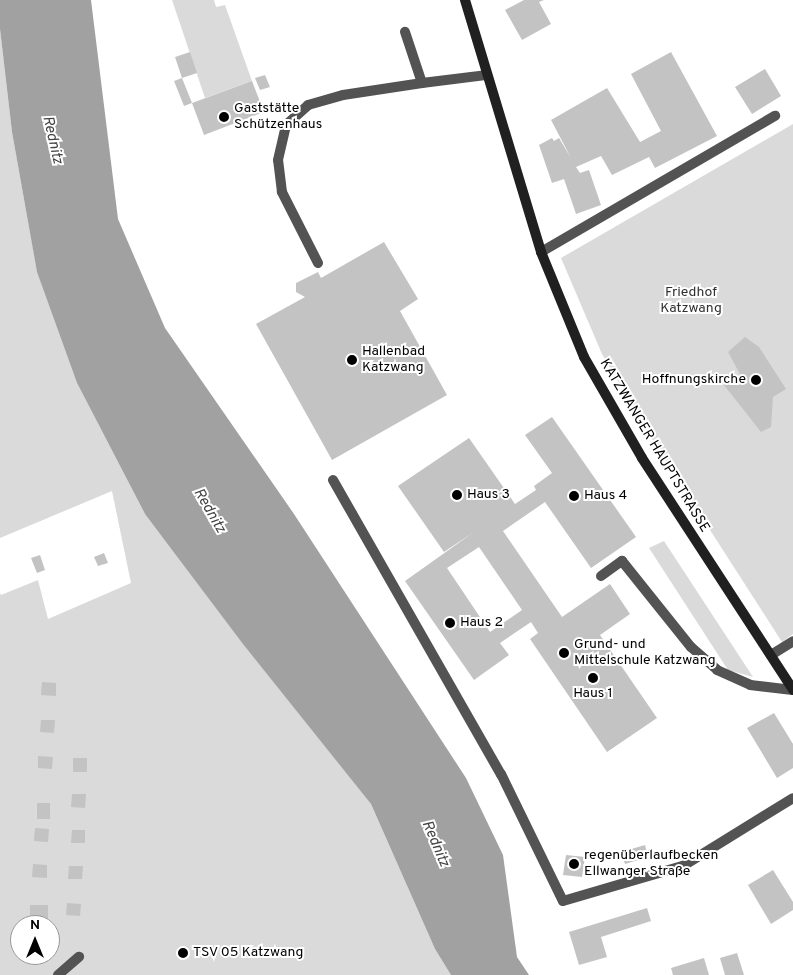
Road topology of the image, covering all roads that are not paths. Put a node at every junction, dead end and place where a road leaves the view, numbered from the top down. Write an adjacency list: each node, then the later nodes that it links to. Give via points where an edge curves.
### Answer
1 (464, 0): 3 (main road, KATZWANGER HAUPTSTRASSE)
2 (405, 32): 4 (street)
3 (486, 74): 4 (street); 6 (main road, KATZWANGER HAUPTSTRASSE)
4 (422, 83): 7 (street, via 344,95 308,105 286,125 278,160 282,192)
5 (775, 116): 6 (street)
6 (541, 252): 11 (main road, KATZWANGER HAUPTSTRASSE, via 563,311 601,389 642,458)
7 (318, 263)
8 (333, 480): 13 (street, via 501,774 563,901 683,866)
9 (601, 576): 12 (street, KATZWANGER HAUPTSTRASSE, via 622,561 691,647 716,670 750,685)
10 (793, 641): 11 (street)
11 (771, 655): 12 (main road, KATZWANGER HAUPTSTRASSE)
12 (793, 690)
13 (793, 798)
14 (79, 957): 15 (street)
15 (58, 975)

